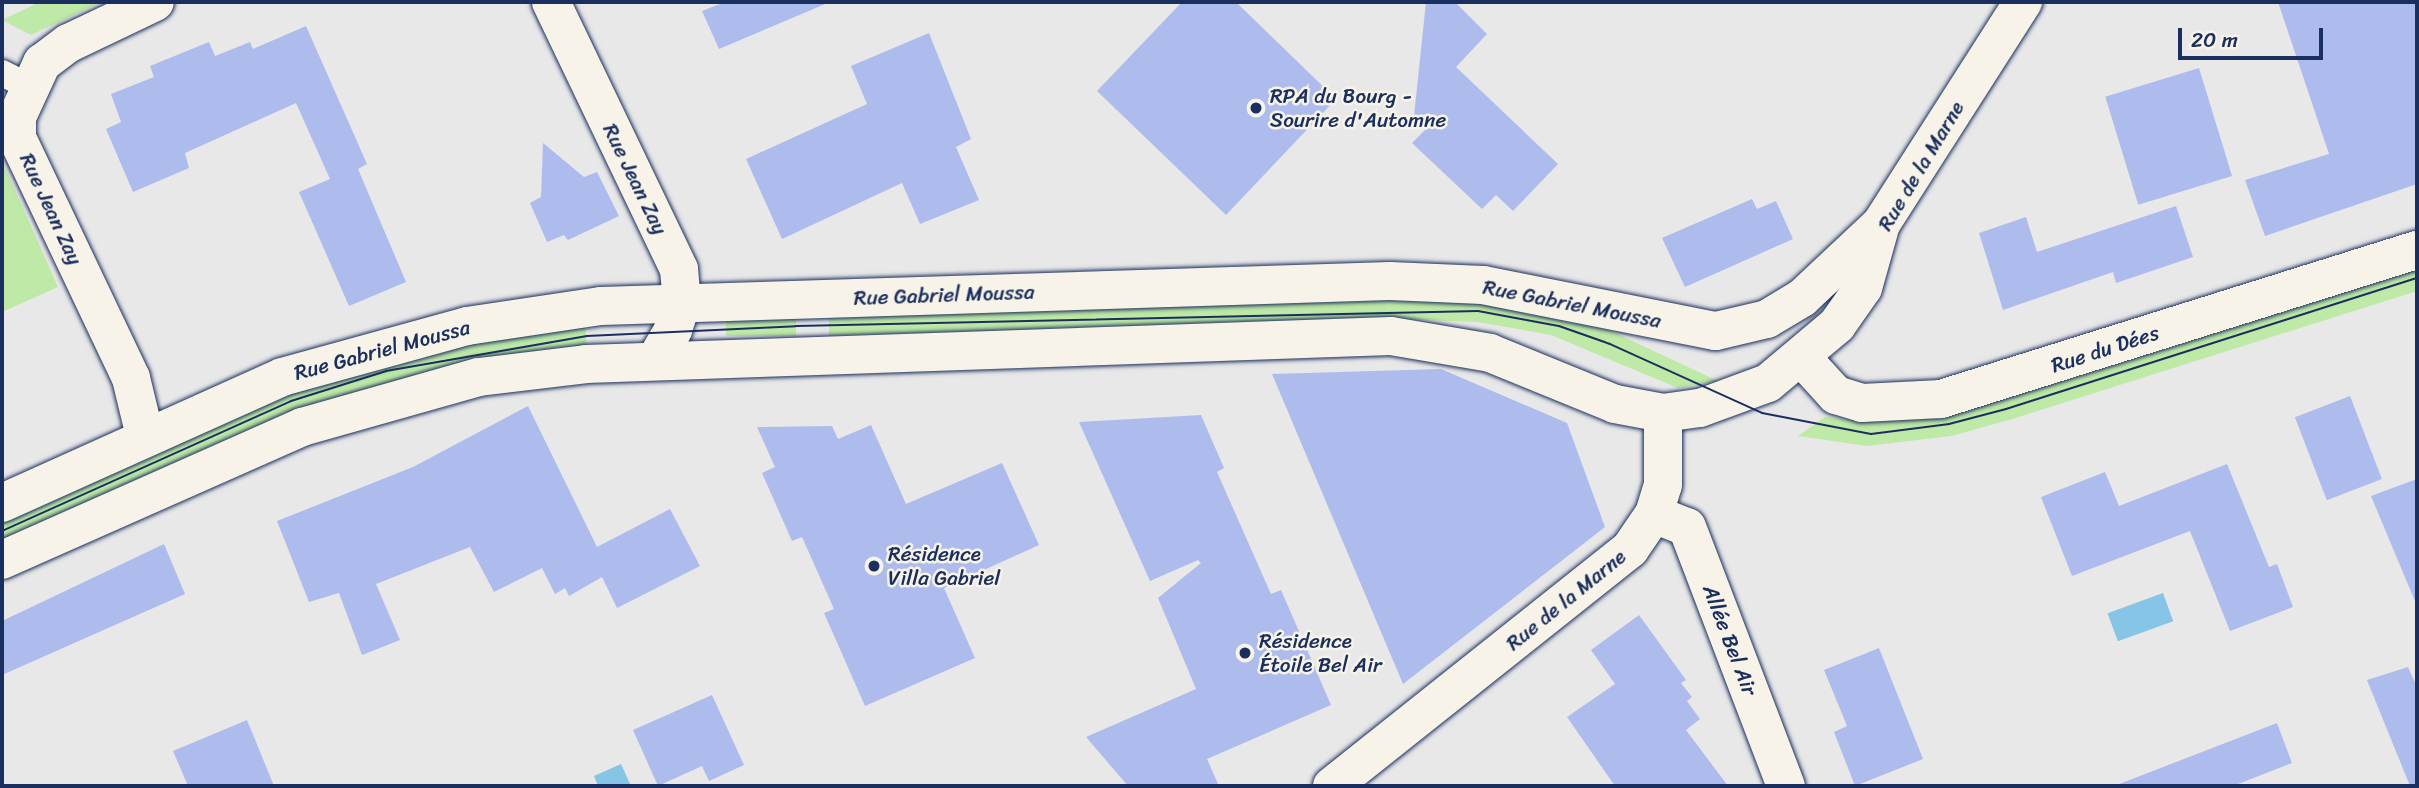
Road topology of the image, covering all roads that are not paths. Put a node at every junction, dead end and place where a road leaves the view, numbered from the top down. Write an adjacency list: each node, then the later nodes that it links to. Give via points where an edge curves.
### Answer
1 (155, 2): 4 (street, Rue Jean Zay, via 69,43)
2 (551, 2): 7 (street, Rue Jean Zay, via 679,269)
3 (2023, 2): 5 (street, Rue de la Marne)
4 (14, 79): 11 (street, Rue Jean Zay, via 17,138 131,378)
5 (1881, 224): 7 (street, Rue Gabriel Moussa, via 1802,298 1767,319 1716,331 1564,298 1459,283); 9 (street, Rue de la Marne, via 1863,288 1837,325)
6 (2417, 250): 9 (street, Rue du Dées, via 1941,399 1862,404 1836,395)
7 (682, 302): 8 (street, Rue Jean Zay, via 674,330); 11 (street, Rue Gabriel Moussa, via 601,306 467,326 381,346 282,377)
8 (656, 359): 10 (street, via 1391,336 1489,353 1615,404); 14 (street, via 479,377 392,399 229,457)
9 (1803, 359): 10 (street, Rue de la Marne, via 1732,400)
10 (1663, 413): 13 (street, Rue de la Marne, via 1663,485)
11 (145, 436): 12 (street, Rue Gabriel Moussa)
12 (2, 503)
13 (1654, 514): 15 (street, Rue de la Marne, via 1630,549 1597,578); 16 (street, Allée Bel Air, via 1687,527)
14 (2, 560)
15 (1332, 786)
16 (1786, 786)

